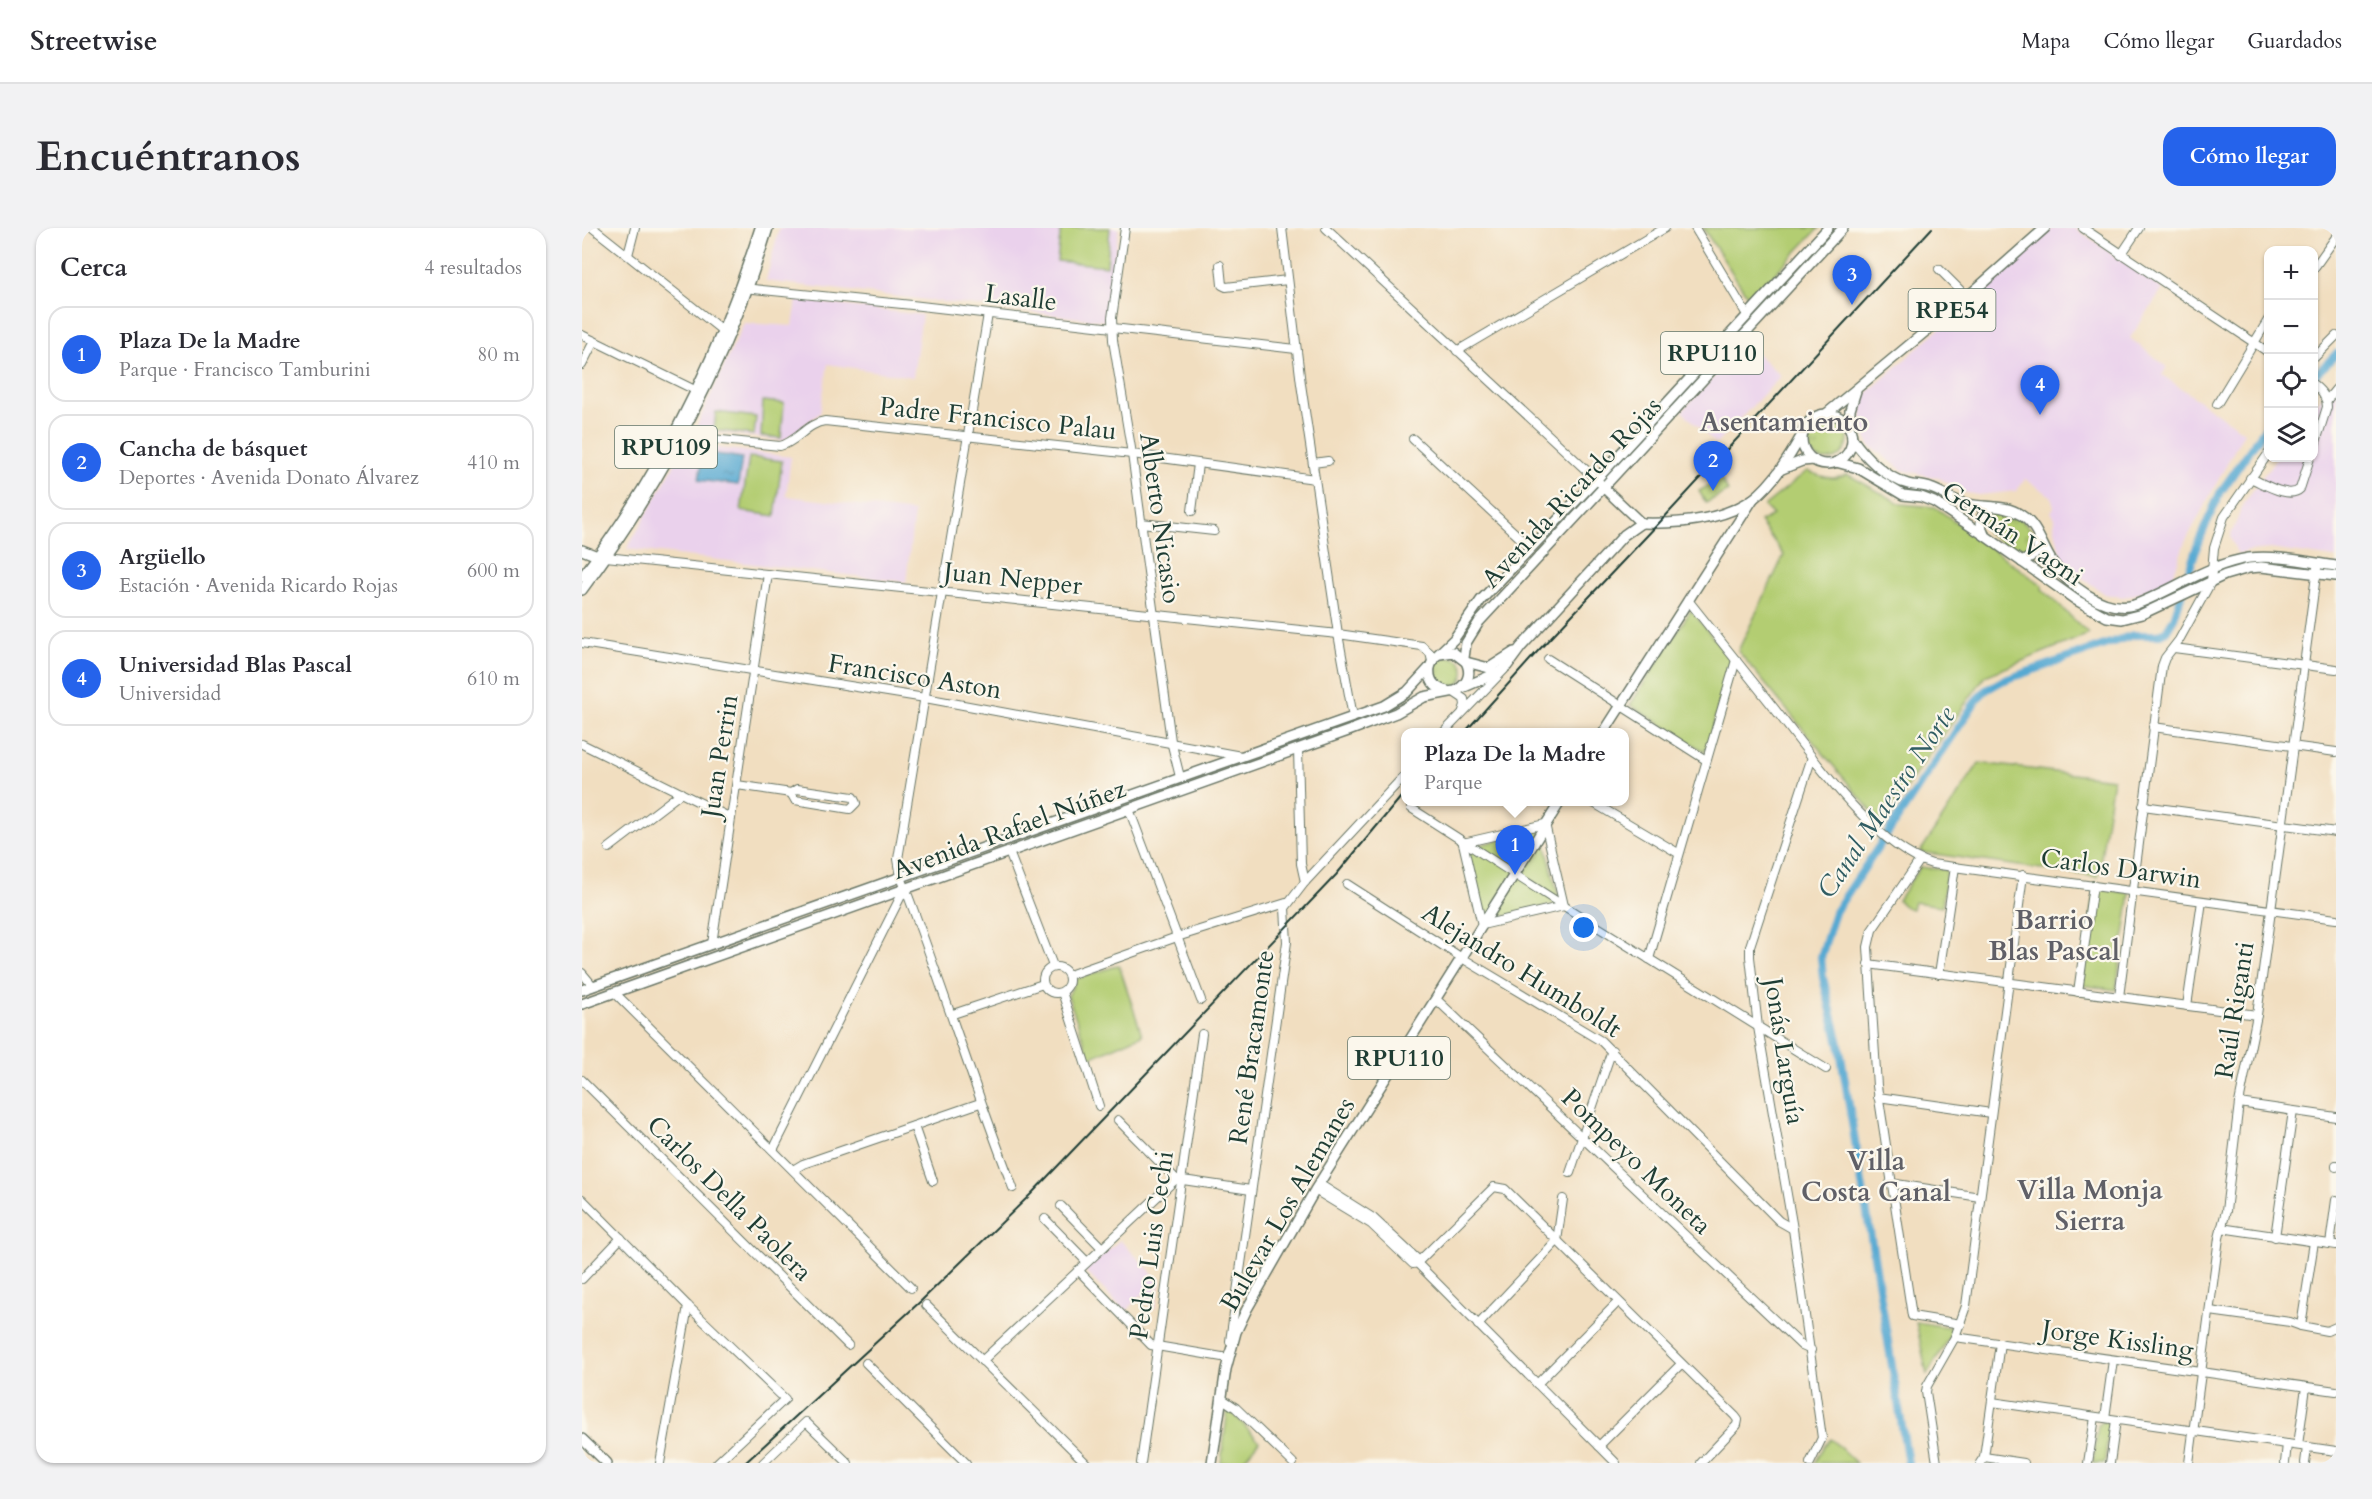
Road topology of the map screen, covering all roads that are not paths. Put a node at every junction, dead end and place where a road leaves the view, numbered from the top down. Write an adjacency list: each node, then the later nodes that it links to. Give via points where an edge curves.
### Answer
1 (593, 228): 16 (street)
2 (635, 228): 16 (street)
3 (760, 228): 22 (main road, RPU109)
4 (768, 228): 22 (main road, RPU109)
5 (1125, 228): 27 (street, Alberto Nicasio)
6 (1282, 228): 21 (street)
7 (1326, 228): 35 (street)
8 (1665, 228): 35 (street)
9 (1695, 228): 25 (street)
10 (1828, 228): 25 (main road, Avenida Ricardo Rojas / RPU110)
11 (1843, 228): 36 (main road, Avenida Ricardo Rojas / RPU110)
12 (2045, 228): 23 (main road, RPE54)
13 (2083, 228): 17 (street)
14 (2139, 228): 17 (street)
15 (2336, 237): 18 (street)
16 (628, 255): 28 (street)
17 (2121, 255): 32 (street)
18 (2318, 261)
19 (1220, 265): 21 (street, via 1222,285 1226,287)
20 (1939, 269): 23 (street)
21 (1288, 280): 33 (street)
22 (744, 289): 24 (street, Lasalle); 28 (main road, RPU109); 42 (main road, RPU109)
23 (1967, 297): 39 (main road, RPE54)
24 (988, 314): 27 (street, Lasalle); 50 (street)
25 (1747, 315): 36 (main road, via 1747,324); 64 (main road, Avenida Ricardo Rojas / RPU110)
26 (2264, 326): 32 (street)
27 (1112, 329): 33 (street, Lasalle); 53 (street, Alberto Nicasio)
28 (723, 331): 42 (main road, RPU109)
29 (582, 335): 31 (street)
30 (2336, 336): 37 (street)
31 (594, 341): 38 (street); 42 (street)
32 (2254, 342): 34 (street); 44 (street)
33 (1296, 349): 59 (street)
34 (2264, 349)
35 (1457, 351): 64 (street)
36 (1727, 354): 64 (main road, Avenida Ricardo Rojas / RPU110)
37 (2317, 354)
38 (582, 365)
39 (1856, 389): 45 (main road); 46 (main road)
40 (2318, 389): 43 (street)
41 (2336, 389): 43 (street)
42 (700, 393): 49 (main road, RPU109); 79 (main road, RPU109)
43 (2327, 400): 47 (street)
44 (2217, 404)
45 (1826, 414): 46 (main road, via 1838,417); 48 (main road, via 1810,422)
46 (1849, 427): 51 (main road)
47 (2318, 433)
48 (1803, 434): 56 (main road, via 1804,448); 61 (main road)
49 (682, 436): 50 (street, Padre Francisco Palau, via 780,446 825,421); 79 (main road, RPU109)
50 (968, 437): 53 (street, Padre Francisco Palau); 89 (street)
51 (1852, 438): 57 (main road, via 1848,453); 66 (main road, Germán Vagni, via 1868,459 1900,481 1931,488 1965,504)
52 (1413, 439): 77 (street)
53 (1132, 454): 60 (street, Padre Francisco Palau); 71 (street, Alberto Nicasio)
54 (2264, 459): 62 (street)
55 (1328, 460): 59 (street)
56 (1814, 460): 57 (main road); 61 (main road)
57 (1836, 462): 74 (main road, Germán Vagni, via 1858,468 1902,495 1928,499)
58 (2309, 462): 62 (street, via 2300,489 2293,493)
59 (1313, 463): 63 (street)
60 (1198, 464): 63 (street, Padre Francisco Palau); 68 (street)
61 (1780, 470): 65 (main road)
62 (2250, 478): 83 (street, via 2218,530)
63 (1315, 479): 92 (street)
64 (1600, 483): 67 (main road); 77 (main road, Avenida Ricardo Rojas / RPU110); 98 (main road, Avenida Ricardo Rojas / RPU110, via 1479,622 1466,643)
65 (1753, 499): 69 (main road); 73 (main road)
66 (1992, 507): 74 (main road, via 1982,516); 75 (main road, Germán Vagni, via 2019,514)
67 (1627, 509): 70 (main road); 76 (main road)
68 (1192, 511)
69 (1720, 514): 70 (main road, via 1695,520); 73 (main road, via 1731,518)
70 (1641, 522): 76 (main road, Avenida Rafael Núñez)
71 (1141, 523): 72 (street); 91 (street, Alberto Nicasio)
72 (1214, 531)
73 (1730, 534): 90 (main road)
74 (1984, 534): 80 (main road, Germán Vagni)
75 (2037, 534): 80 (main road, via 2038,552); 83 (main road, Germán Vagni, via 2059,572 2105,604 2127,606)
76 (1624, 535): 94 (main road, Avenida Rafael Núñez)
77 (1531, 548): 96 (main road, Avenida Ricardo Rojas / RPU110, via 1474,609)
78 (582, 550): 79 (main road, Juan Nepper)
79 (602, 557): 84 (street, Juan Nepper); 86 (main road, RPU109); 88 (main road, RPU109)
80 (2022, 562): 87 (main road, Germán Vagni, via 2107,617 2130,618)
81 (2336, 566): 82 (main road)
82 (2317, 569): 83 (main road, via 2251,558); 85 (main road); 87 (main road, via 2255,567); 101 (street, Raúl Riganti)
83 (2212, 570): 87 (street)
84 (768, 574): 89 (street, Juan Nepper); 104 (street, Juan Perrin)
85 (2336, 576)
86 (582, 577)
87 (2211, 582): 95 (street)
88 (582, 590)
89 (943, 591): 91 (street, Juan Nepper); 106 (street)
90 (1688, 600): 99 (street); 107 (main road)
91 (1154, 614): 92 (street, Juan Nepper); 113 (street, Alberto Nicasio)
92 (1338, 634): 100 (street, Juan Nepper, via 1422,646 1430,653); 109 (street)
93 (582, 643): 104 (street, Francisco Aston)
94 (1521, 647): 98 (main road, Avenida Rafael Núñez, via 1494,666 1485,668); 102 (main road, Avenida Rafael Núñez)
95 (2175, 648): 101 (street); 112 (street, via 2162,666)
96 (1440, 654): 98 (main road, Avenida Rafael Núñez, via 1454,652); 100 (main road, Avenida Rafael Núñez / RPU110)
97 (1548, 659): 107 (street)
98 (1465, 660): 105 (main road, RPU110, via 1469,674 1466,682)
99 (1736, 660): 119 (street); 120 (street)
100 (1431, 664): 105 (main road, via 1433,684 1439,689); 109 (main road, Avenida Rafael Núñez, via 1399,699)
101 (2303, 664): 103 (street); 115 (street, Raúl Riganti)
102 (1507, 666): 105 (main road, Avenida Rafael Núñez); 108 (street)
103 (2336, 669)
104 (754, 671): 106 (street, Francisco Aston); 124 (street, Juan Perrin)
105 (1453, 690): 108 (street, via 1465,701); 116 (main road, Avenida Rafael Núñez, via 1424,697 1389,716)
106 (925, 698): 113 (street, Francisco Aston); 145 (street, via 898,859)
107 (1620, 707): 111 (main road); 120 (street)
108 (1462, 713): 110 (street)
109 (1353, 717): 118 (main road, Avenida Rafael Núñez)
110 (1448, 728)
111 (1607, 728)
112 (2153, 728): 115 (street); 129 (street)
113 (1171, 741): 118 (street, Francisco Aston); 122 (street, Alberto Nicasio)
114 (582, 744): 126 (street)
115 (2293, 747): 117 (street); 134 (street, Raúl Riganti)
116 (1298, 749): 131 (main road, Avenida Rafael Núñez); 146 (street, via 1301,864)
117 (2336, 752)
118 (1241, 756): 121 (main road, Avenida Rafael Núñez)
119 (1812, 757): 140 (street, Carlos Darwin, via 1881,834); 181 (street, Jonás Larguía, via 1750,946)
120 (1706, 760): 139 (street)
121 (1196, 772): 122 (main road, Avenida Rafael Núñez); 131 (main road, via 1135,797)
122 (1180, 777): 141 (main road, Avenida Rafael Núñez)
123 (1401, 779): 146 (street)
124 (737, 785): 125 (street); 132 (street, Juan Perrin)
125 (791, 793): 125 (street, via 795,801 850,809 856,803 853,797 797,789)
126 (681, 794): 132 (street); 137 (street)
127 (1557, 806): 133 (main road, Bulevar Los Alemanes / RPU110)
128 (1600, 806): 139 (street)
129 (2143, 806): 134 (street); 150 (street)
130 (1411, 808): 136 (street)
131 (1129, 809): 138 (main road, Avenida Rafael Núñez); 158 (street)
132 (731, 818): 159 (street, Juan Perrin)
133 (1545, 824): 136 (street); 143 (main road, Bulevar Los Alemanes / RPU110); 154 (street)
134 (2283, 825): 135 (street); 155 (street, Raúl Riganti)
135 (2336, 832)
136 (1463, 843): 143 (street); 157 (street)
137 (609, 848)
138 (1009, 852): 149 (main road, Avenida Rafael Núñez); 163 (street)
139 (1678, 854): 161 (street)
140 (1920, 860): 142 (street, Carlos Darwin); 162 (street, via 1872,930)
141 (928, 867): 145 (main road, Avenida Rafael Núñez); 149 (main road, via 925,874 906,882)
142 (1955, 867): 144 (street, Carlos Darwin); 165 (street)
143 (1513, 874): 154 (street); 157 (main road, Bulevar Los Alemanes / RPU110)
144 (2023, 875): 148 (street, Carlos Darwin); 167 (street)
145 (901, 877): 149 (street); 151 (main road, via 898,884 879,893); 159 (main road, Avenida Rafael Núñez)
146 (1305, 882): 153 (street)
147 (1347, 884): 160 (street, Alejandro Humboldt)
148 (2093, 885): 150 (street, Carlos Darwin); 172 (street)
149 (905, 888): 151 (main road, Avenida Rafael Núñez); 179 (street); 196 (street)
150 (2133, 891): 152 (street, Carlos Darwin); 174 (street)
151 (877, 898): 173 (main road, Avenida Rafael Núñez)
152 (2202, 901): 155 (street, Carlos Darwin); 178 (street)
153 (1286, 903): 158 (street); 204 (street, René Bracamonte, via 1287,942)
154 (1564, 906): 157 (street); 161 (street)
155 (2271, 910): 156 (street, Carlos Darwin); 180 (street, Raúl Riganti)
156 (2336, 919)
157 (1482, 925): 160 (main road, Bulevar Los Alemanes / RPU110)
158 (1177, 937): 166 (street); 176 (street)
159 (712, 944): 169 (main road, Avenida Rafael Núñez)
160 (1462, 958): 175 (main road, Bulevar Los Alemanes / RPU110); 183 (street, Alejandro Humboldt)
161 (1649, 958): 181 (street)
162 (1868, 964): 165 (street); 186 (street)
163 (1053, 966): 166 (street, via 1061,967); 168 (street, via 1044,973)
164 (582, 973): 169 (street)
165 (1940, 974): 167 (street)
166 (1069, 975): 171 (street, via 1069,985)
167 (2008, 983): 172 (street); 191 (street)
168 (1043, 984): 171 (street, via 1049,992); 179 (street)
169 (593, 986): 170 (main road, Avenida Rafael Núñez)
170 (582, 990)
171 (1062, 992): 189 (street)
172 (2078, 992): 174 (street)
173 (614, 993): 177 (main road, Avenida Rafael Núñez); 196 (street)
174 (2120, 997): 178 (street)
175 (1436, 999): 195 (street, Pompeyo Moneta); 202 (main road, Bulevar Los Alemanes / RPU110)
176 (1201, 1000)
177 (582, 1004)
178 (2187, 1006): 180 (street)
179 (952, 1014): 187 (street)
180 (2258, 1015): 188 (street, Raúl Riganti)
181 (1758, 1027): 184 (street); 212 (street, Jonás Larguía)
182 (1202, 1034): 199 (street, Pedro Luis Cechi)
183 (1612, 1050): 195 (street); 212 (street, Alejandro Humboldt, via 1779,1221)
184 (1827, 1069)
185 (582, 1080): 234 (street, Carlos Della Paolera)
186 (1878, 1097): 191 (street); 201 (street)
187 (980, 1103): 194 (street); 203 (street)
188 (2239, 1103): 190 (street); 211 (street, Raúl Riganti)
189 (1099, 1106)
190 (2293, 1111): 192 (street); 213 (street)
191 (1991, 1113): 205 (street)
192 (2336, 1117)
193 (1118, 1120): 199 (street)
194 (914, 1126): 197 (street); 200 (street)
195 (1582, 1137): 198 (street); 236 (street, Pompeyo Moneta, via 1802,1346)
196 (772, 1150): 197 (street)
197 (793, 1170): 223 (street)
198 (1570, 1173)
199 (1179, 1180): 204 (street); 218 (street); 235 (street, Pedro Luis Cechi)
200 (933, 1181)
201 (1890, 1183): 205 (street); 228 (street, via 1912,1316)
202 (1317, 1187): 220 (street, via 1371,1224 1413,1264); 237 (main road, Bulevar Los Alemanes / RPU110, via 1247,1309)
203 (1013, 1188)
204 (1251, 1191): 237 (street, René Bracamonte)
205 (1980, 1197): 228 (street)
206 (582, 1199): 214 (street)
207 (1563, 1199): 215 (street)
208 (2336, 1200): 217 (street)
209 (1061, 1206): 218 (street)
210 (1045, 1219): 219 (street)
211 (2221, 1228): 213 (street); 227 (street, Raúl Riganti)
212 (1793, 1229): 236 (street, Jonás Larguía)
213 (2275, 1237): 216 (street)
214 (621, 1238): 222 (street); 226 (street)
215 (1557, 1241): 220 (street, via 1505,1189 1494,1187); 224 (street); 229 (street)
216 (2314, 1242): 217 (street); 230 (street)
217 (2333, 1244)
218 (1102, 1248): 219 (street)
219 (1087, 1262): 221 (street)
220 (1417, 1263): 229 (street)
221 (1078, 1270): 235 (street); 239 (street)
222 (582, 1279)
223 (911, 1288)
224 (1618, 1302): 241 (street); 243 (street)
225 (926, 1305): 239 (street)
226 (688, 1306): 260 (street); 261 (street, via 785,1399)
227 (2210, 1311): 230 (street); 242 (street, Raúl Riganti)
228 (1962, 1324): 232 (street)
229 (1478, 1325): 243 (street)
230 (2301, 1326): 231 (street, via 2326,1331)
231 (2336, 1327)
232 (1955, 1337): 233 (street, Jorge Kissling); 272 (street, via 1926,1392)
233 (2000, 1343): 238 (street, Jorge Kissling); 247 (street)
234 (848, 1345)
235 (1157, 1347): 237 (street); 266 (street, Pedro Luis Cechi)
236 (1811, 1350): 271 (street, Jonás Larguía, via 1822,1438)
237 (1228, 1358): 246 (main road, Bulevar Los Alemanes / RPU110)
238 (2113, 1360): 242 (street, Jorge Kissling); 249 (street)
239 (982, 1361): 265 (street)
240 (866, 1363): 264 (street)
241 (1681, 1364): 255 (street); 270 (street, via 1738,1420)
242 (2202, 1372): 244 (street, Jorge Kissling); 251 (street, Raúl Riganti)
243 (1537, 1384): 255 (street)
244 (2306, 1387): 245 (street, Jorge Kissling); 254 (street)
245 (2336, 1391)
246 (1221, 1398): 267 (main road, Bulevar Los Alemanes / RPU110); 268 (street)
247 (1992, 1402): 248 (street); 258 (street)
248 (2095, 1417): 249 (street); 274 (street)
249 (2105, 1418): 250 (street)
250 (2116, 1419): 251 (street); 275 (street)
251 (2194, 1431): 253 (street); 276 (street, Raúl Riganti)
252 (582, 1439): 259 (main road)
253 (2287, 1444): 254 (street); 277 (street)
254 (2298, 1445): 256 (street)
255 (1599, 1446): 269 (street)
256 (2307, 1447): 257 (street); 278 (street)
257 (2336, 1451)
258 (1982, 1460): 273 (street)
259 (607, 1463)
260 (660, 1463)
261 (717, 1463)
262 (763, 1463): 263 (street, via 806,1422)
263 (848, 1463)
264 (966, 1463)
265 (1086, 1463)
266 (1141, 1463)
267 (1212, 1463)
268 (1293, 1463)
269 (1616, 1463)
270 (1701, 1463)
271 (1810, 1463)
272 (1937, 1463)
273 (2024, 1463)
274 (2088, 1463)
275 (2110, 1463)
276 (2189, 1463)
277 (2285, 1463)
278 (2305, 1463)

